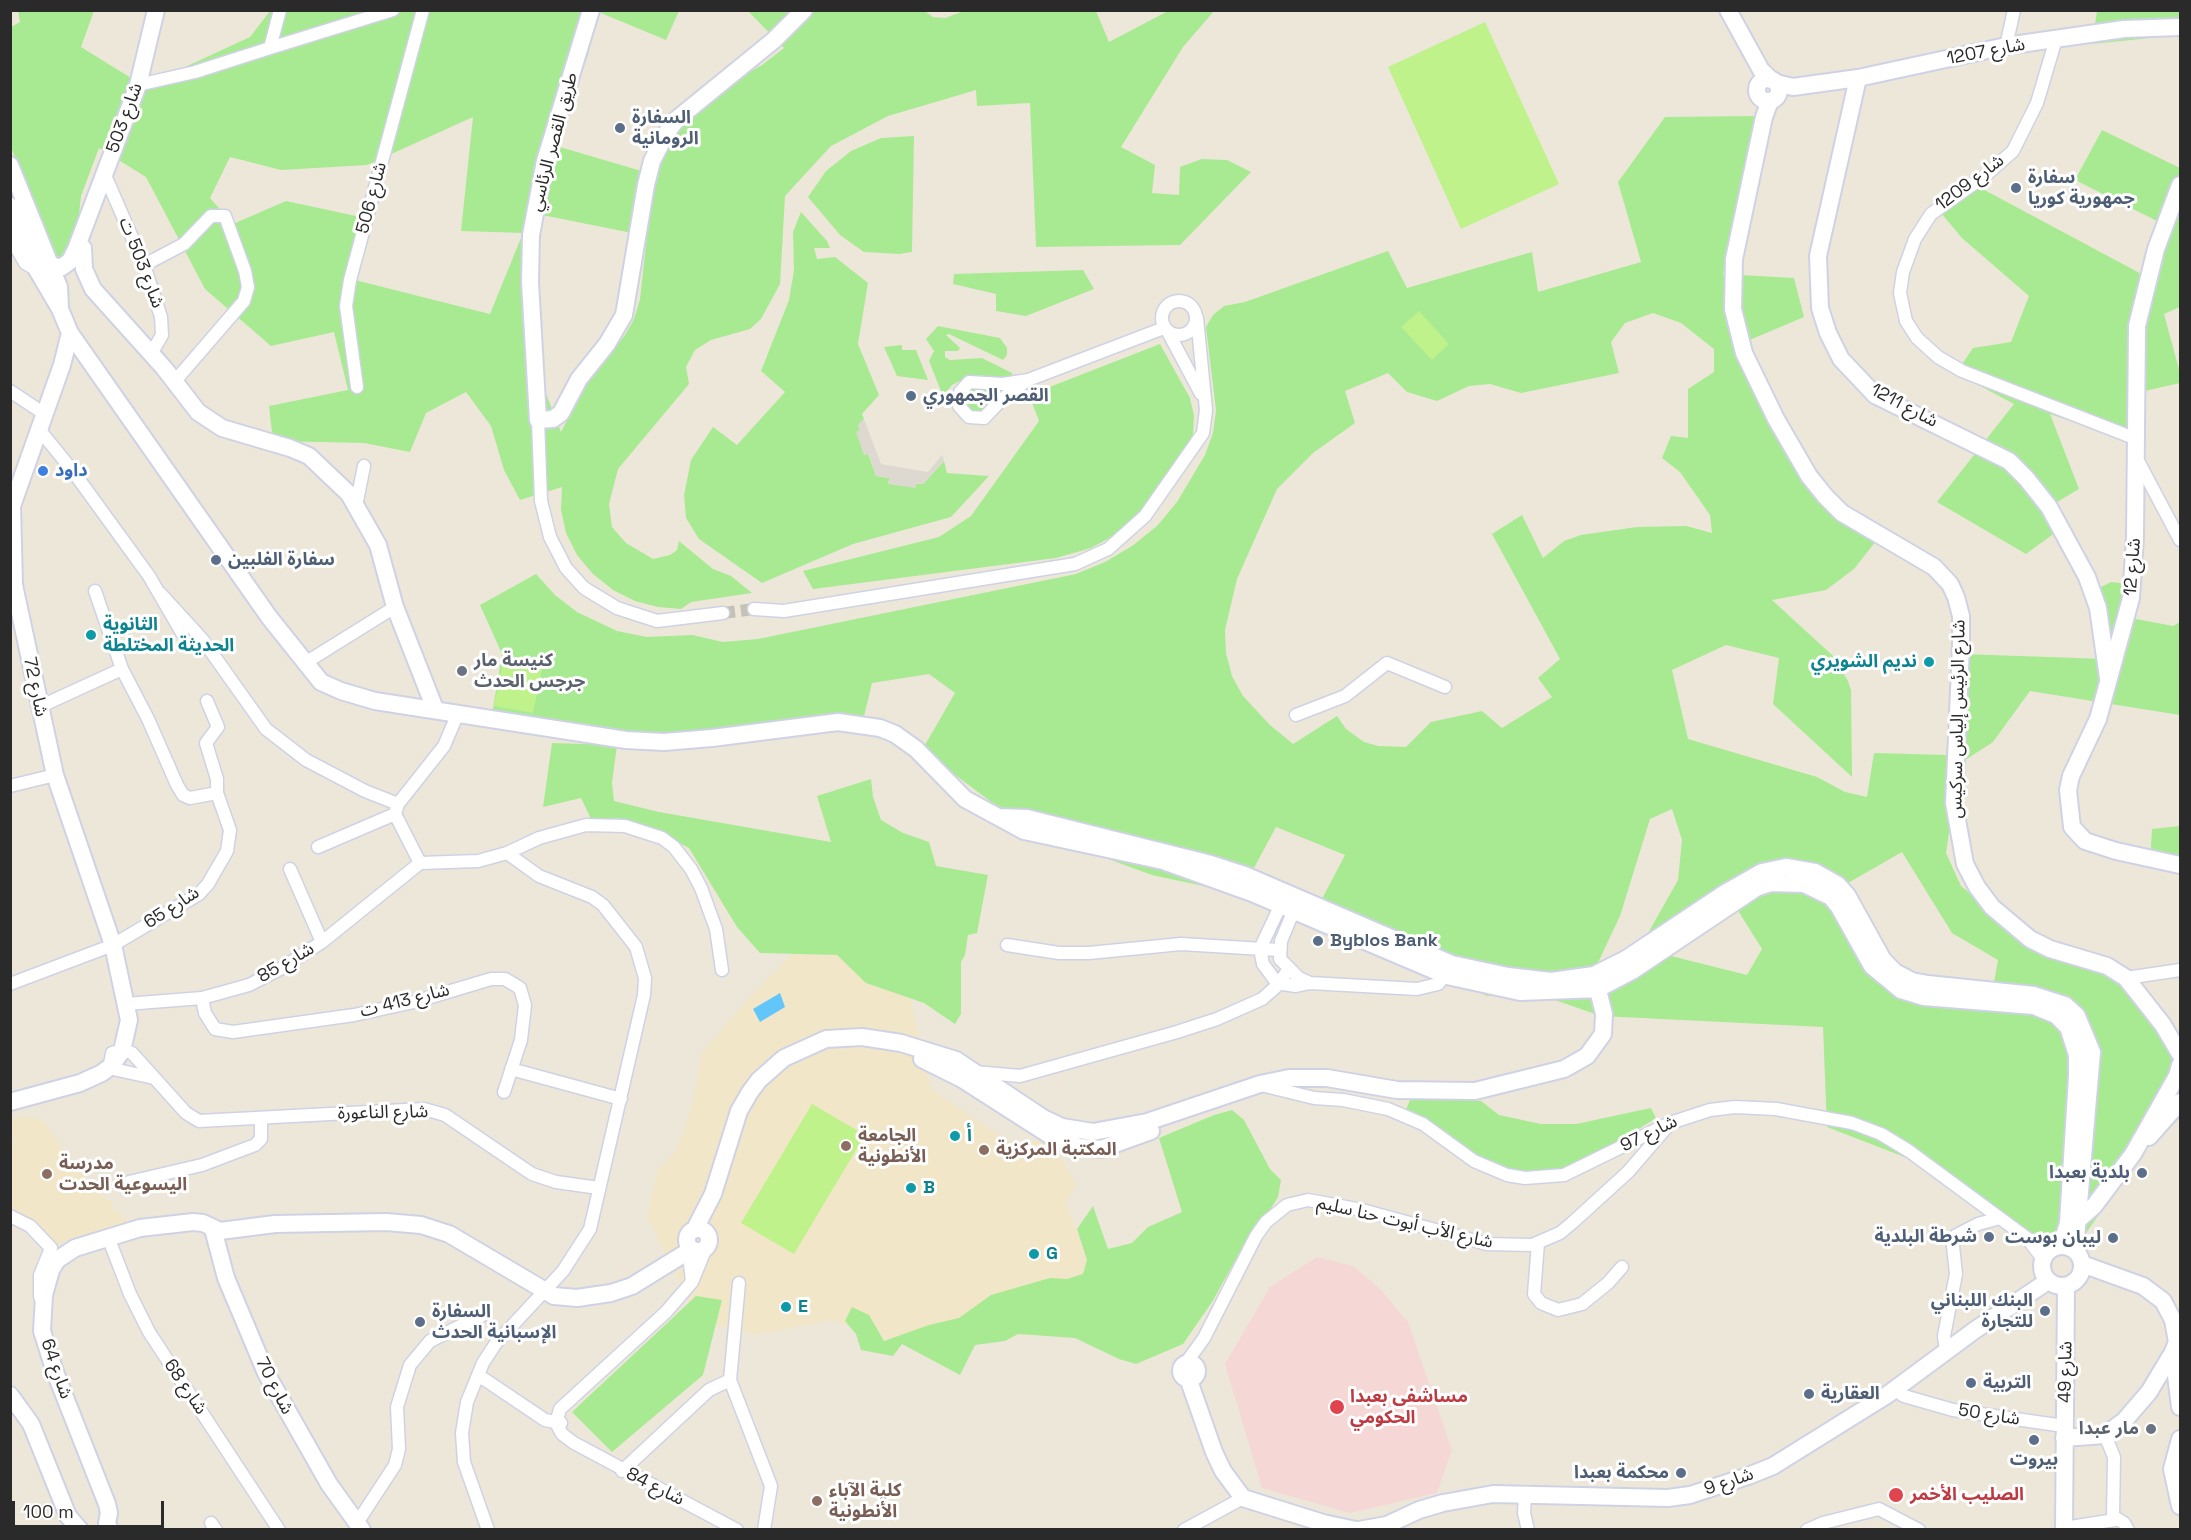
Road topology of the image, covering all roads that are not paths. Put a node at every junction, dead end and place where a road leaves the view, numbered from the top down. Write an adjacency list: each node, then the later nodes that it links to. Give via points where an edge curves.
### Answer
1 (156, 10): 14 (street, شارع 503)
2 (280, 10): 12 (street)
3 (393, 10): 12 (street)
4 (423, 10): 35 (street, شارع 506, via 350,280 346,306)
5 (591, 10): 38 (street, طريق القصر الرئاسي, via 545,161 534,214 530,282)
6 (804, 10): 38 (street, via 774,40 677,119 667,132 652,161 646,185 624,315 608,344 579,379 561,413 553,419)
7 (1728, 10): 15 (street)
8 (2014, 10): 11 (street)
9 (2181, 27): 10 (street, شارع 1207, via 2124,29)
10 (2056, 39): 11 (street, شارع 1207); 40 (street, شارع 1209, via 2037,103 2017,143 1986,175 1931,214 1915,239 1900,293 1906,321 1917,338 1938,357)
11 (2006, 46): 13 (street, شارع 1207)
12 (270, 48): 14 (street)
13 (1858, 78): 15 (street, شارع 1207); 54 (street, شارع 1211, via 1818,256 1820,308 1828,333 1841,359 1875,395 2009,461 2026,478 2049,507 2086,577 2098,608)
14 (138, 85): 17 (street, شارع 503)
15 (1767, 91): 83 (street, شارع الرئيس إلياس سركيس, via 1734,259 1733,309 1744,353 1776,419 1825,496 1842,513 1934,567 1956,597 1961,616 1961,646 1954,803 1965,864 1977,887 1992,907 2030,939 2107,966)
16 (10, 165): 24 (street)
17 (104, 173): 20 (street, شارع 503); 23 (street, شارع 503 ت)
18 (2181, 185): 40 (street, شارع 12, via 2142,297 2137,326)
19 (10, 206): 24 (street)
20 (86, 224): 22 (street); 24 (street, via 70,261 59,267)
21 (10, 237): 24 (street, via 26,263)
22 (83, 249): 25 (street); 30 (street, via 84,269 93,289)
23 (144, 265): 30 (street, شارع 503 ت, via 163,329); 34 (street, via 184,244 211,216 225,216 245,272 248,287 244,301)
24 (43, 266): 25 (street); 26 (street)
25 (59, 287): 26 (street)
26 (60, 309): 29 (street)
27 (1197, 318): 28 (street, via 1194,328 1186,334 1177,336); 28 (street, via 1191,305 1172,302 1162,313); 37 (street)
28 (1166, 330): 33 (street); 37 (street)
29 (69, 333): 31 (street); 32 (street, شارع 72)
30 (151, 354): 34 (street)
31 (92, 362): 32 (street, via 76,358); 52 (street)
32 (62, 364): 39 (street, شارع 72)
33 (1028, 380): 33 (street, via 1003,384 969,382 960,392 960,406 969,417 984,418)
34 (175, 381): 43 (street, via 209,422 309,456 349,494)
35 (357, 387)
36 (10, 391): 39 (street)
37 (1205, 402): 49 (street, via 1203,433 1182,466 1135,527 1100,554 1075,564 784,611)
38 (538, 420): 50 (street, via 541,501 550,537 566,568 584,588 617,608 657,621)
39 (41, 421): 42 (street, شارع 72); 47 (street)
40 (2134, 446): 44 (street); 54 (street, شارع 12, via 2132,598)
41 (364, 466): 43 (street)
42 (11, 506): 45 (street, شارع 72)
43 (356, 506): 48 (street, via 378,545)
44 (2181, 540)
45 (12, 586): 57 (street, شارع 72)
46 (95, 591): 53 (street)
47 (160, 592): 51 (street); 64 (street, via 202,639 266,729 306,760)
48 (395, 607): 52 (street); 58 (street)
49 (754, 609)
50 (723, 613)
51 (182, 633)
52 (305, 663): 58 (street, via 321,682 340,691 375,701)
53 (122, 669): 57 (street); 63 (street, via 183,795 190,798)
54 (2109, 686): 68 (street, شارع 12, via 2071,776 2072,827 2085,841 2098,846)
55 (1445, 687): 60 (street, via 1387,663 1345,696)
56 (207, 701): 63 (street, شارع 65, via 218,727 206,743 217,779)
57 (39, 707): 61 (street, شارع 72)
58 (435, 709): 59 (street)
59 (458, 713): 64 (street, via 444,746); 70 (street, via 576,733 664,742 838,722 880,728 905,740 965,799 995,817 1027,818 1110,836 1211,864)
60 (1296, 715)
61 (55, 775): 62 (street); 74 (street, شارع 72)
62 (10, 786)
63 (217, 793): 74 (street, شارع 65, via 230,841 208,884 199,894)
64 (396, 809): 65 (street); 67 (street)
65 (318, 847)
66 (507, 853): 67 (street, via 478,861); 79 (street, via 539,837 586,825 625,826 662,838 687,863 701,888 716,929); 103 (street, via 539,876 603,905 636,947 645,978 644,995)
67 (420, 863): 73 (street, شارع 85)
68 (2181, 865)
69 (290, 869): 73 (street)
70 (1290, 902): 71 (street); 72 (street); 80 (street)
71 (1271, 924): 72 (street); 76 (street)
72 (1284, 929): 77 (street)
73 (322, 942): 89 (street, شارع 85, via 249,985)
74 (113, 945): 87 (street, شارع 65); 90 (street, شارع 72)
75 (1007, 945): 76 (street, via 1059,953 1181,944)
76 (1260, 949): 77 (street); 82 (street)
77 (1279, 950): 78 (street)
78 (1285, 967): 82 (street); 85 (street); 86 (street)
79 (722, 970)
80 (1449, 970): 84 (street); 86 (street, via 1438,984 1417,989); 88 (street, via 1520,992)
81 (2181, 970): 83 (street)
82 (1267, 972): 85 (street)
83 (2126, 978): 93 (street, شارع الرئيس إلياس سركيس)
84 (1596, 982): 88 (street); 91 (street); 113 (street, via 1762,872 1795,868 1815,872 1851,901 1883,960 1895,972 1928,984 2034,995 2064,1005 2077,1016 2091,1052)
85 (1279, 983): 86 (street); 98 (street, via 1262,999 1217,1019)
86 (1310, 983)
87 (10, 984)
88 (1570, 992): 91 (street)
89 (202, 998): 90 (street, شارع 85); 96 (street, شارع 413 ت, via 204,1013 215,1029 233,1032 354,1015 491,979 505,979 520,988 525,1005 521,1040)
90 (126, 1006): 94 (street); 94 (street, via 118,1046)
91 (1604, 1014): 99 (street, via 1603,1034 1594,1050 1578,1062 1524,1081 1475,1091 1397,1090 1327,1078 1289,1078)
92 (862, 1042): 97 (street, via 930,1051); 99 (street, via 938,1066 1051,1136 1093,1151); 116 (street, via 795,1060 763,1087 740,1127)
93 (2181, 1054)
94 (121, 1059): 100 (street); 104 (street, via 80,1083); 106 (street, شارع الناعورة, via 154,1078 186,1113 199,1121)
95 (2181, 1065): 108 (street)
96 (511, 1069): 101 (street, شارع 413 ت); 103 (street)
97 (975, 1072): 98 (street); 102 (street)
98 (1020, 1076): 102 (street)
99 (1264, 1086): 102 (street, via 1148,1122 1093,1132 1062,1127); 107 (street, شارع 97, via 1388,1109 1423,1124 1474,1161 1525,1179 1563,1174)
100 (10, 1092)
101 (504, 1092)
102 (1008, 1094)
103 (621, 1099): 110 (street)
104 (10, 1102)
105 (2181, 1102): 108 (street)
106 (261, 1118): 109 (street, via 261,1139 255,1145 202,1165); 110 (street, شارع الناعورة, via 405,1109 435,1111 532,1174)
107 (1670, 1122): 112 (street, شارع 97, via 1696,1112 1735,1107 1776,1109 1860,1126 1910,1151); 117 (street, شارع الأب أبوت حنا سليم, via 1628,1172 1560,1233)
108 (2133, 1154): 113 (street, via 2094,1206)
109 (129, 1182)
110 (599, 1188): 123 (street, via 595,1217 582,1245)
111 (10, 1216): 124 (street, via 30,1226 51,1248 40,1275)
112 (2000, 1218): 118 (street, شارع 97, via 2027,1238); 127 (street, via 1955,1236 1956,1274 1944,1336)
113 (2073, 1222): 118 (street)
114 (213, 1229): 115 (street, شارع 64, via 193,1222 140,1228); 123 (street, شارع 64, via 347,1222 421,1225 464,1242); 143 (street, شارع 70, via 226,1278 266,1373 329,1484)
115 (108, 1237): 124 (street, شارع 64, via 75,1248 57,1260 47,1282); 147 (street, شارع 68, via 129,1294 149,1332)
116 (697, 1241): 123 (street, via 672,1252 662,1269 632,1286 571,1298); 134 (street, شارع 84, via 692,1282 666,1312 566,1404)
117 (1538, 1243): 119 (street, via 1534,1294 1541,1303 1558,1311 1582,1304); 128 (street, شارع الأب أبوت حنا سليم, via 1487,1244 1362,1210 1308,1200 1296,1202 1277,1211 1266,1222 1204,1338)
118 (2063, 1253): 120 (street, via 2042,1272); 122 (street, via 2077,1280); 126 (street, via 2159,1296 2171,1314)
119 (1622, 1267)
120 (2048, 1281): 122 (street); 127 (street, شارع 9)
121 (739, 1283): 130 (street)
122 (2066, 1286): 135 (street, شارع 49)
123 (546, 1292): 129 (street, via 496,1343)
124 (43, 1313): 144 (street, شارع 64, via 42,1331 49,1354 107,1504 109,1513)
125 (481, 1316): 143 (street, via 430,1341 410,1365 397,1407 399,1449 395,1465)
126 (2177, 1346): 133 (street); 136 (street, via 2149,1392 2124,1421)
127 (1946, 1352): 131 (street, شارع 9)
128 (1191, 1371): 140 (street, via 1206,1428 1223,1471)
129 (478, 1375): 134 (street, via 545,1420); 148 (street, via 467,1402 462,1448 467,1474)
130 (730, 1380): 138 (street, via 709,1390); 150 (street, via 771,1486)
131 (1902, 1385): 135 (street, شارع 50, via 1904,1396); 139 (street, شارع 9, via 1773,1466 1690,1495)
132 (10, 1395): 146 (street, via 31,1424 68,1516)
133 (2181, 1407)
134 (561, 1423): 138 (street, شارع 84, via 574,1443)
135 (2064, 1432): 136 (street, شارع 50); 145 (street, شارع 49)
136 (2105, 1435): 142 (street, via 2113,1453 2111,1510)
137 (2181, 1439): 141 (street, via 2172,1469)
138 (622, 1471): 149 (street, شارع 84)
139 (1525, 1495): 152 (street, شارع 9, via 1493,1494 1443,1503 1387,1525); 153 (street)
140 (1243, 1498): 151 (street); 152 (street, شارع 9)
141 (2181, 1506)
142 (2115, 1520): 145 (street); 156 (street, via 2124,1522)
143 (360, 1526)
144 (104, 1528)
145 (2064, 1529)
146 (80, 1530)
147 (279, 1530)
148 (488, 1530)
149 (736, 1530)
150 (764, 1530)
151 (1184, 1530)
152 (1358, 1530)
153 (1528, 1530)
154 (1807, 1530): 155 (street, via 1879,1509)
155 (1919, 1530)
156 (2128, 1530)

